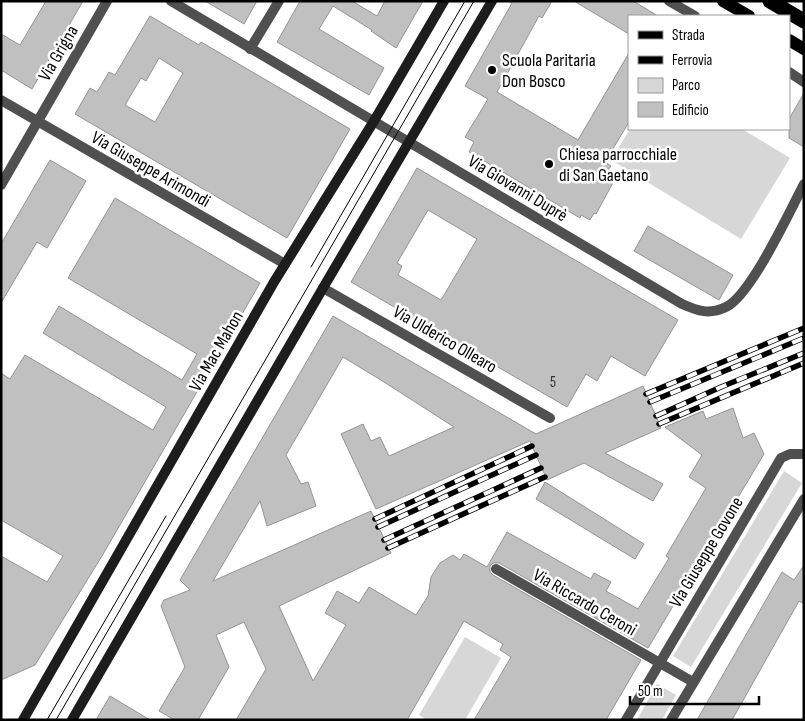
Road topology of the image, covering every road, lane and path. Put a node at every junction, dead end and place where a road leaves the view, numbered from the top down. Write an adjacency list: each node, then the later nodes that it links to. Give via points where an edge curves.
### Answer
1 (108, 1): 18 (street, Via Grigna)
2 (171, 1): 13 (street, Via Giovanni Duprè)
3 (279, 1): 13 (street)
4 (444, 1): 19 (main road, Via Mac Mahon)
5 (492, 1): 20 (main road)
6 (669, 1): 9 (street)
7 (723, 1): 10 (main road)
8 (770, 1): 11 (highway)
9 (693, 15)
10 (747, 15)
11 (804, 21)
12 (790, 41): 14 (main road)
13 (250, 49): 19 (street, Via Giovanni Duprè)
14 (804, 49)
15 (790, 73): 16 (street)
16 (804, 82)
17 (1, 100): 18 (street, Via Giuseppe Arimondi)
18 (37, 122): 22 (street, Via Grigna); 23 (street, Via Giuseppe Arimondi)
19 (374, 122): 20 (street, Via Giovanni Duprè); 23 (main road, Via Mac Mahon)
20 (410, 142): 21 (street, Via Giovanni Duprè, via 682,304 701,312 727,307 750,282); 24 (main road)
21 (804, 184)
22 (1, 185)
23 (285, 264): 31 (main road, Via Mac Mahon)
24 (323, 288): 25 (street, Via Ulderico Ollearo); 32 (main road)
25 (550, 418)
26 (804, 454): 29 (street, Via Giuseppe Govone, via 780,458)
27 (804, 499): 30 (street)
28 (496, 569): 29 (street, Via Riccardo Ceroni)
29 (658, 663): 30 (street); 33 (street, Via Giuseppe Govone)
30 (693, 682): 34 (street)
31 (22, 720)
32 (72, 720)
33 (626, 720)
34 (671, 720)

